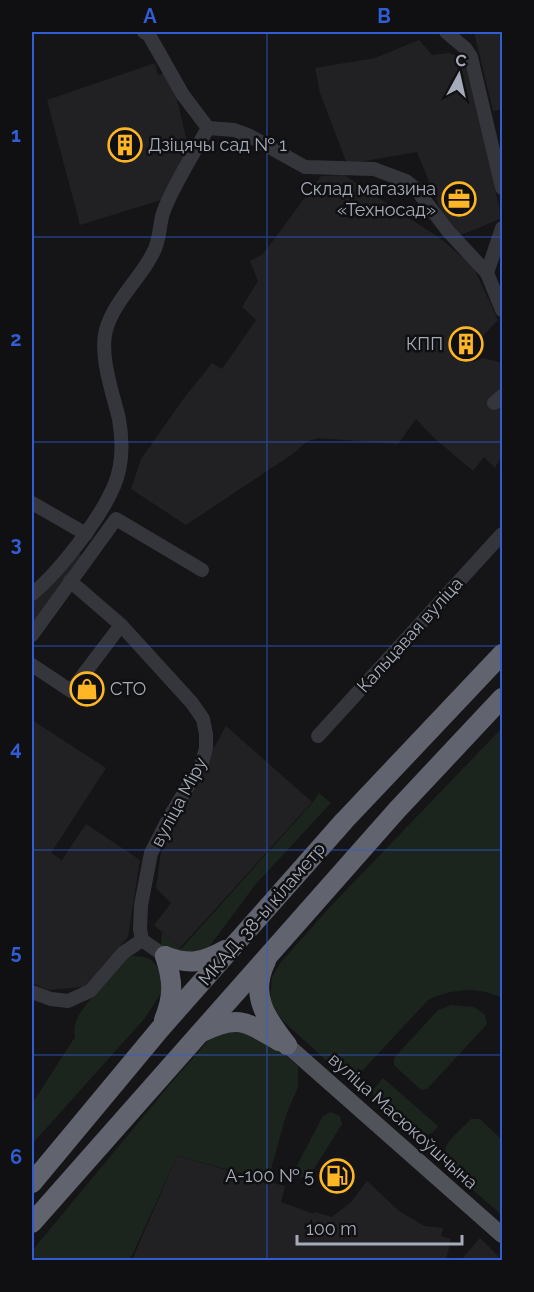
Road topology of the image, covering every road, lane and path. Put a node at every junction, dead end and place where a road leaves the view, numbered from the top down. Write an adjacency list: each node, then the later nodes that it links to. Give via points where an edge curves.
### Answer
1 (446, 32): 4 (street, via 471,57)
2 (150, 33): 3 (street, via 183,95)
3 (208, 128): 6 (street, via 234,129 305,167 374,169 406,181); 9 (street, via 164,213 155,250 112,314 106,330 106,364 123,438 114,487)
4 (502, 188)
5 (502, 228): 6 (street)
6 (487, 273): 7 (street)
7 (502, 310)
8 (32, 502): 9 (street)
9 (86, 534): 13 (street)
10 (502, 534): 19 (street, Кальцавая вуліца)
11 (202, 570): 12 (street, via 116,519)
12 (70, 581): 14 (street, вуліца Міру); 15 (street)
13 (32, 594)
14 (121, 625): 17 (street, via 71,691); 20 (street, вуліца Міру, via 204,719 207,734 202,763 151,853 141,905)
15 (32, 635)
16 (502, 654): 21 (highway, МКАД, 38-ы кіламетр, via 344,821)
17 (32, 665)
18 (502, 698): 22 (highway, МКАД, 38-ы кіламетр)
19 (318, 736)
20 (142, 940): 23 (street); 24 (street, via 123,953 90,992 68,1001)
21 (236, 944): 23 (highway, via 200,961 185,962); 25 (highway, МКАД, 38-ы кіламетр)
22 (272, 951): 26 (highway, МКАД, 38-ы кіламетр); 27 (highway, via 263,968 258,996)
23 (165, 956): 25 (highway, via 172,991)
24 (32, 992)
25 (160, 1029): 28 (highway, МКАД, 38-ы кіламетр)
26 (196, 1035): 27 (highway, via 228,1022 242,1022); 29 (highway, МКАД, 38-ы кіламетр)
27 (287, 1045): 30 (main road, вуліца Масюкоўшчына)
28 (32, 1183)
29 (32, 1223)
30 (497, 1231): 31 (main road, вуліца Масюкоўшчына)
31 (502, 1243)

